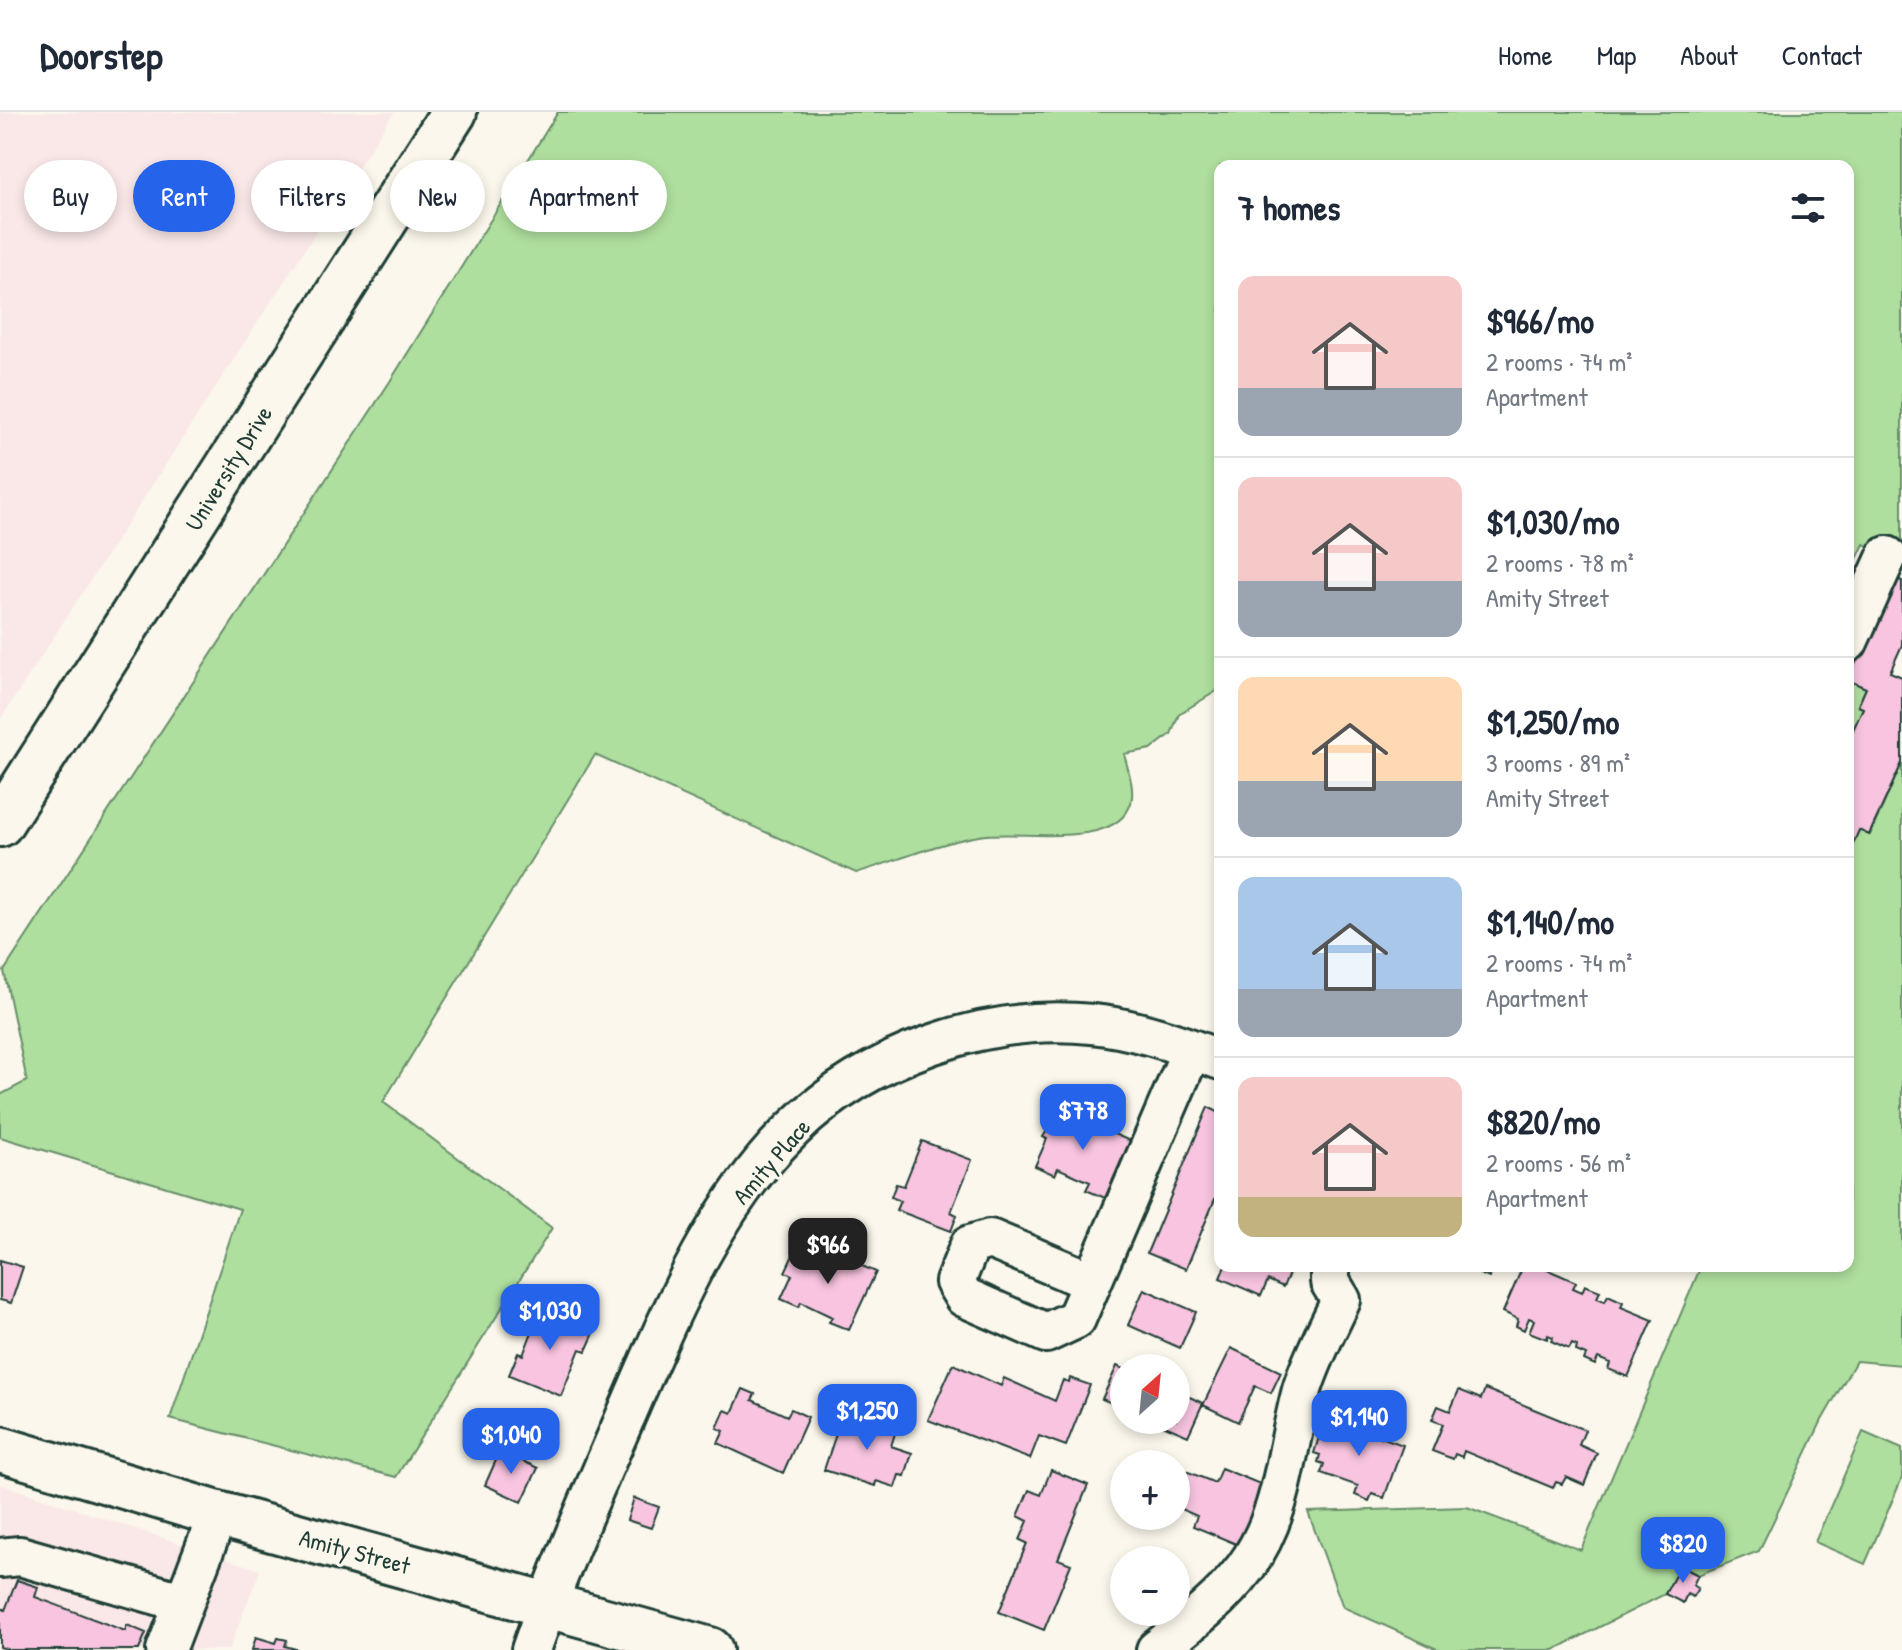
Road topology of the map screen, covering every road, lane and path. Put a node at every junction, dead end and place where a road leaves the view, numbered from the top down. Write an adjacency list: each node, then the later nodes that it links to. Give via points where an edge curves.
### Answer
1 (454, 112): 4 (main road, University Drive)
2 (1887, 556): 3 (street)
3 (1854, 629)
4 (0, 824)
5 (1206, 1055): 7 (street); 12 (street, Amity Place, via 1094,1024 1016,1025 971,1034 880,1067 793,1129 743,1190 694,1269)
6 (1330, 1272): 16 (street, via 1341,1300 1302,1389 1286,1478 1271,1521 1233,1583)
7 (1092, 1282)
8 (0, 1449): 9 (main road, Amity Street)
9 (218, 1514): 11 (street); 12 (main road, Amity Street)
10 (0, 1558): 11 (street, via 20,1556)
11 (182, 1602): 13 (street)
12 (547, 1602): 14 (street, Amity Place); 15 (main road, Amity Street)
13 (166, 1650)
14 (531, 1650)
15 (710, 1650)
16 (1156, 1650)

